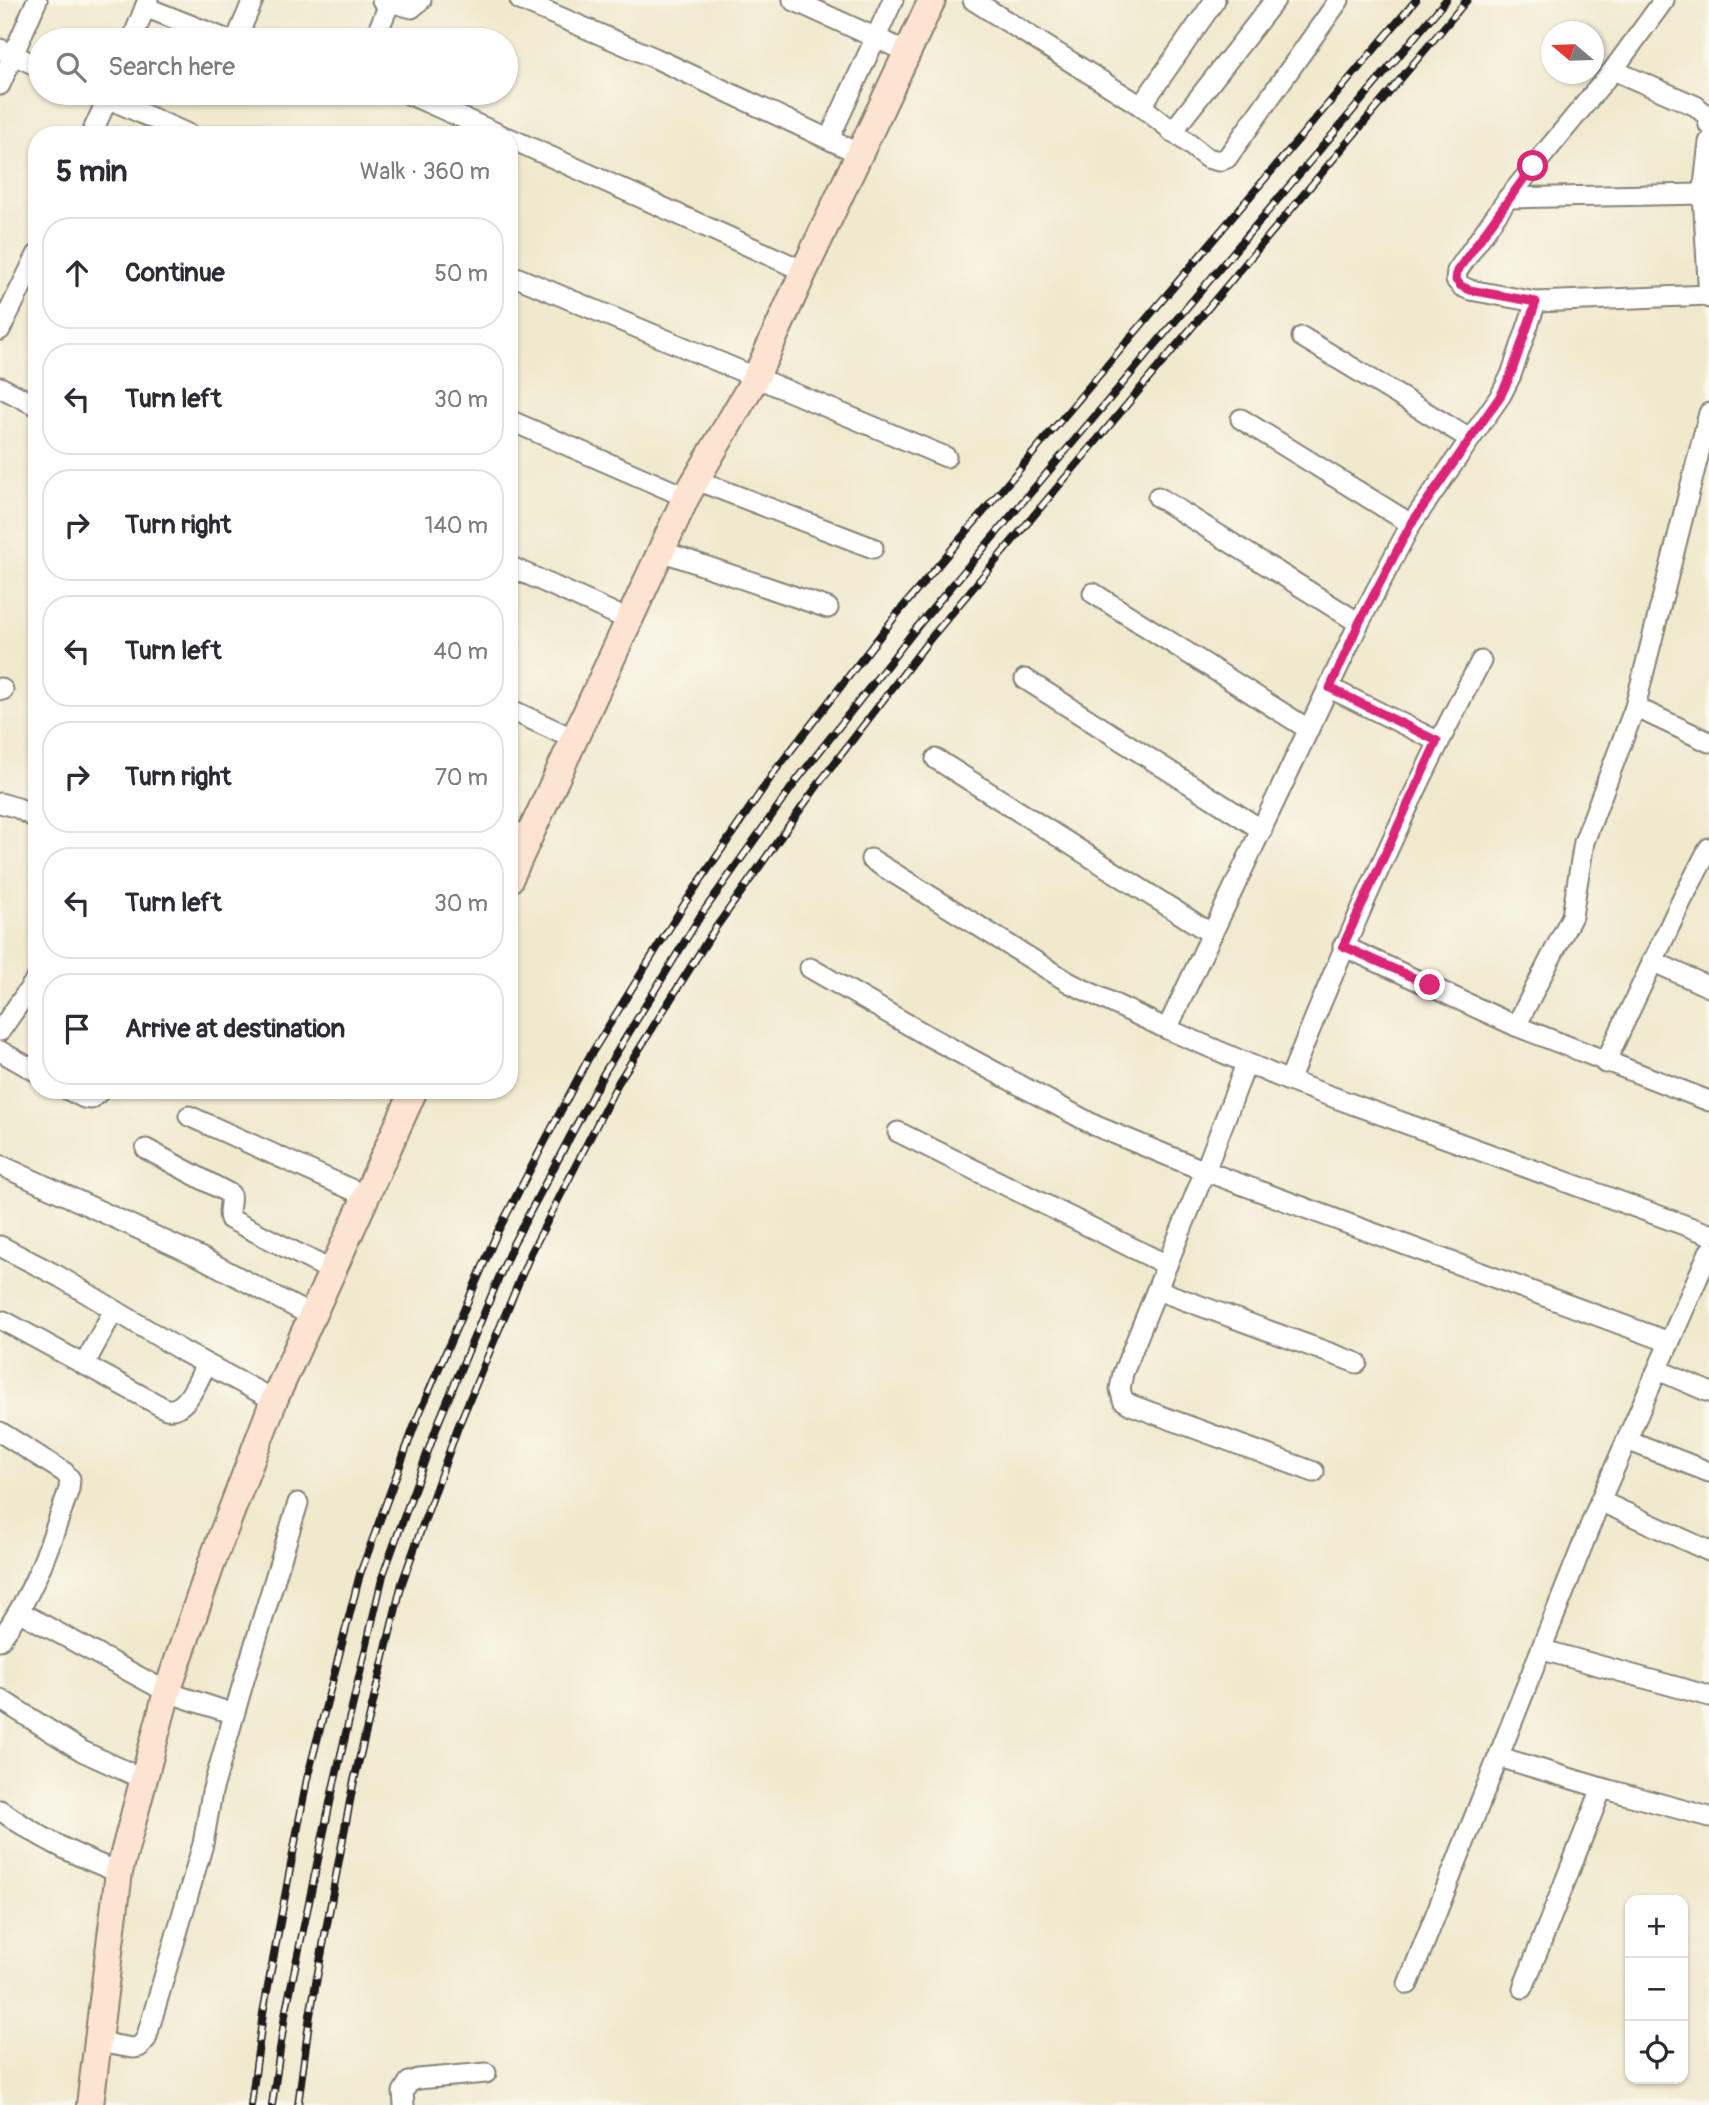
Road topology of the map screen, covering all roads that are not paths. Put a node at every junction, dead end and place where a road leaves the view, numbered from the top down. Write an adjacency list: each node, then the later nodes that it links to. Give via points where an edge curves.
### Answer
1 (37, 0): 21 (street)
2 (253, 0): 18 (street)
3 (421, 0): 13 (street, via 412,8)
4 (520, 0): 35 (street)
5 (793, 0): 20 (street)
6 (893, 0): 20 (street)
7 (932, 0): 22 (street)
8 (973, 0): 15 (street)
9 (1215, 0): 29 (street)
10 (1275, 0): 34 (street)
11 (1339, 0): 34 (street, via 1227,158 1207,158)
12 (1664, 0): 24 (street)
13 (387, 1): 19 (street)
14 (147, 3): 16 (street); 17 (street)
15 (1000, 7): 29 (street)
16 (137, 28)
17 (202, 28)
18 (241, 28)
19 (378, 28)
20 (876, 37): 22 (street); 35 (street)
21 (7, 52): 23 (street); 25 (street)
22 (907, 52): 38 (street)
23 (28, 62)
24 (1613, 70): 30 (street, via 1696,106); 40 (street)
25 (0, 85)
26 (101, 105): 31 (street)
27 (126, 105): 32 (street)
28 (433, 105): 33 (street)
29 (1141, 106): 34 (street)
30 (1709, 125)
31 (94, 126)
32 (171, 126)
33 (481, 126)
34 (1172, 132)
35 (829, 139): 38 (street)
36 (518, 142): 41 (street)
37 (1709, 142): 39 (street)
38 (860, 153): 41 (street)
39 (1703, 194): 40 (street); 44 (street)
40 (1508, 198): 45 (street, via 1457,271 1456,280 1470,290)
41 (804, 271): 48 (street)
42 (518, 278): 48 (street)
43 (28, 286): 46 (street)
44 (1709, 296): 45 (street)
45 (1536, 302): 54 (street, via 1511,374)
46 (0, 330)
47 (1302, 337): 54 (street)
48 (756, 377): 55 (street); 56 (street)
49 (0, 387): 50 (street)
50 (28, 402)
51 (1709, 413): 69 (street)
52 (1241, 419): 58 (street)
53 (518, 423): 56 (street)
54 (1471, 439): 58 (street)
55 (946, 457)
56 (691, 488): 59 (street); 60 (street)
57 (1158, 497): 65 (street)
58 (1411, 524): 65 (street)
59 (873, 548)
60 (661, 551): 63 (street); 64 (street)
61 (518, 570): 64 (street)
62 (1093, 593): 71 (street)
63 (828, 608)
64 (629, 620): 72 (street)
65 (1359, 623): 68 (street)
66 (1481, 660): 73 (street)
67 (1026, 679): 78 (street)
68 (1330, 688): 71 (street); 73 (street)
69 (1635, 708): 74 (street); 88 (street, via 1584,842 1572,916)
70 (518, 713): 72 (street)
71 (1308, 729): 78 (street)
72 (574, 739): 79 (street)
73 (1437, 741): 83 (street)
74 (1709, 742)
75 (936, 759): 82 (street)
76 (0, 803): 77 (street)
77 (28, 814)
78 (1262, 830): 82 (street)
79 (519, 833)
80 (1709, 848): 84 (street)
81 (871, 859): 89 (street, via 1070,983)
82 (1212, 934): 89 (street)
83 (1343, 946): 88 (street); 95 (street)
84 (1653, 961): 86 (street); 92 (street)
85 (810, 968): 102 (street, via 1096,1126)
86 (1709, 987)
87 (28, 991): 90 (street)
88 (1516, 1026): 92 (street)
89 (1167, 1029): 93 (street)
90 (0, 1031)
91 (0, 1051): 94 (street)
92 (1605, 1063): 97 (street)
93 (1246, 1064): 95 (street); 102 (street)
94 (28, 1067)
95 (1289, 1081): 104 (street)
96 (410, 1099): 103 (street)
97 (1709, 1101)
98 (189, 1116): 103 (street)
99 (898, 1132): 107 (street)
100 (146, 1149): 108 (street, via 230,1194 230,1219)
101 (0, 1165): 112 (street, via 202,1258)
102 (1205, 1171): 107 (street); 114 (street)
103 (366, 1196): 108 (street)
104 (1709, 1234)
105 (0, 1246): 111 (street)
106 (1709, 1252): 110 (street)
107 (1167, 1265): 109 (street)
108 (332, 1271): 112 (street)
109 (1157, 1290): 115 (street); 123 (street, via 1123,1373 1123,1400)
110 (1701, 1295): 114 (street)
111 (114, 1310): 116 (street); 117 (street)
112 (312, 1317): 120 (street)
113 (4, 1321): 117 (street)
114 (1670, 1342): 118 (street)
115 (1357, 1363)
116 (206, 1364): 117 (street, via 181,1407 173,1410); 120 (street)
117 (83, 1365)
118 (1658, 1370): 119 (street); 122 (street)
119 (1709, 1392)
120 (274, 1400): 131 (street)
121 (0, 1432): 128 (street, via 70,1479 37,1580)
122 (1627, 1440): 124 (street); 125 (street)
123 (1314, 1472)
124 (1709, 1472)
125 (1600, 1502): 127 (street); 130 (street)
126 (298, 1503): 134 (street)
127 (1709, 1551)
128 (20, 1612): 129 (street); 131 (street)
129 (0, 1640)
130 (1543, 1650): 132 (street); 135 (street)
131 (167, 1692): 134 (street); 136 (street)
132 (1709, 1696)
133 (0, 1699): 136 (street, via 82,1751)
134 (234, 1714): 143 (street, via 212,1791 203,1844 146,2039 132,2048)
135 (1499, 1758): 137 (street); 141 (street)
136 (143, 1779): 140 (street)
137 (1602, 1788): 139 (street); 142 (street)
138 (0, 1810): 140 (street, via 51,1842)
139 (1709, 1817)
140 (119, 1872): 143 (street)
141 (1408, 1984)
142 (1523, 1988)
143 (97, 2042): 145 (street)
144 (486, 2073): 146 (street, via 418,2078 403,2092)
145 (90, 2105)
146 (404, 2105)

